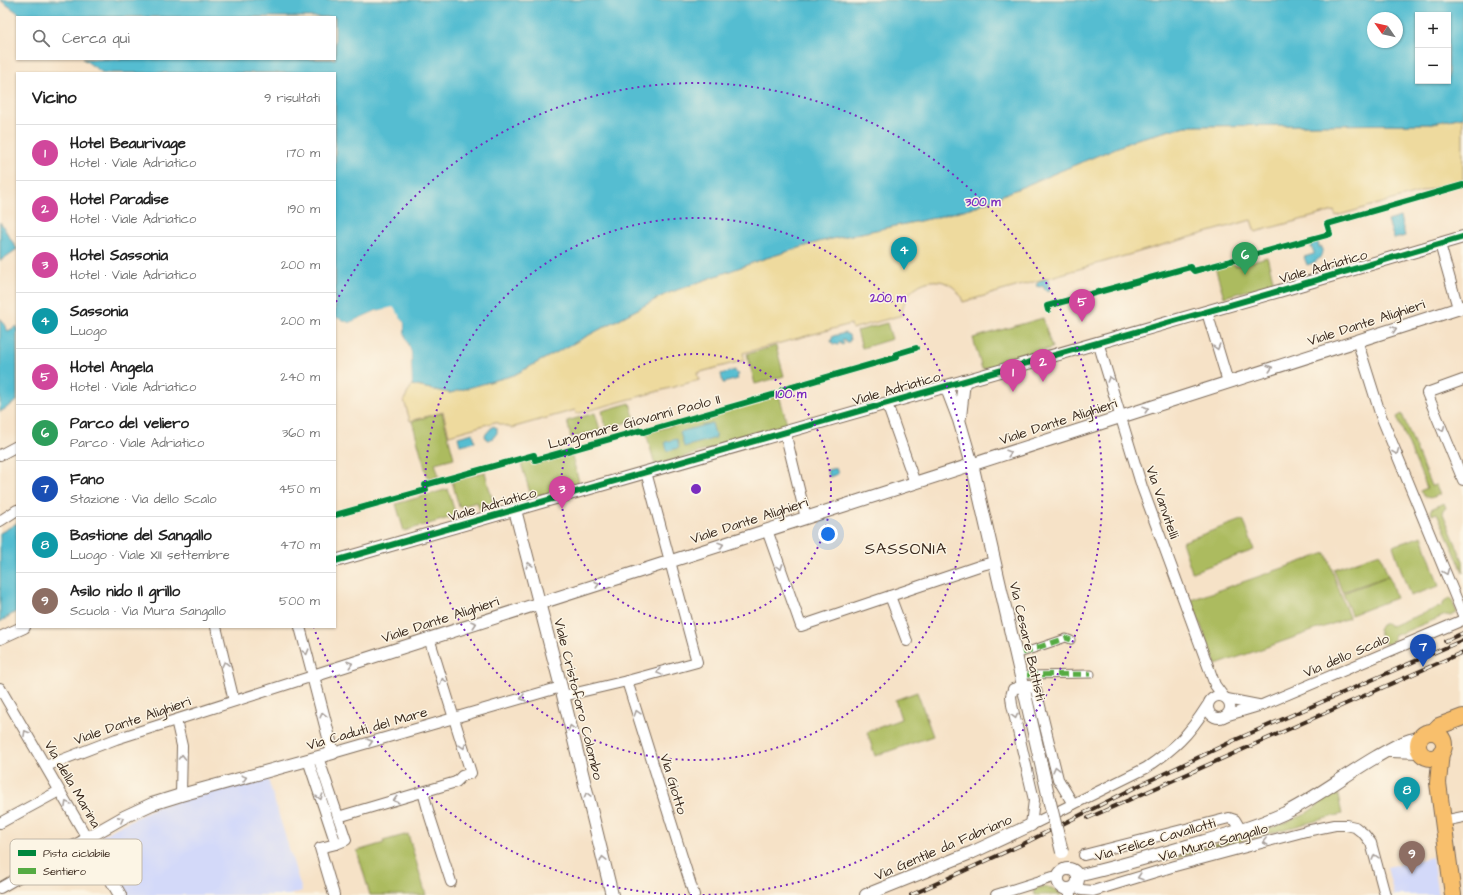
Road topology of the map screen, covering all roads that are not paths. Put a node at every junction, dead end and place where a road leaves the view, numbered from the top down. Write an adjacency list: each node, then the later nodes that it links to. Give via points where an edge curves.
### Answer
1 (1463, 237): 2 (street, Viale Adriatico)
2 (1440, 244): 3 (street); 4 (street, Viale Adriatico)
3 (1461, 307): 5 (street, Viale Dante Alighieri, one-way to 3)
4 (1208, 312): 6 (street, Viale Adriatico); 9 (street, one-way to 9)
5 (1357, 340): 9 (street, Viale Dante Alighieri, one-way to 5); 31 (street, one-way to 31, via 1381,416)
6 (1098, 342): 8 (street, Viale Adriatico); 12 (street, Via Vanvitelli, one-way to 6)
7 (1463, 380): 19 (street, one-way to 19, via 1427,393)
8 (964, 381): 10 (street, Viale Adriatico); 13 (street, Via Cesare Battisti)
9 (1228, 382): 12 (street, Viale Dante Alighieri, one-way to 9)
10 (946, 386): 11 (street, Viale Adriatico); 13 (street, Via Cesare Battisti)
11 (887, 404): 14 (street, Viale Adriatico); 20 (street, Viale Adriatico)
12 (1121, 417): 17 (street, Viale Dante Alighieri, one-way to 12); 41 (street, Via Vanvitelli, via 1142,487)
13 (959, 420): 17 (street, Via Cesare Battisti)
14 (785, 432): 18 (street, Viale Adriatico); 23 (street)
15 (16, 447): 16 (street)
16 (0, 456)
17 (972, 465): 20 (street, Viale Dante Alighieri); 28 (street, Via Cesare Battisti)
18 (646, 472): 21 (street, Viale Adriatico); 27 (street)
19 (1463, 480)
20 (915, 483): 23 (street, Viale Dante Alighieri)
21 (515, 510): 26 (street, Viale Adriatico); 30 (street, Viale Cristoforo Colombo, one-way to 21)
22 (16, 511): 24 (street)
23 (806, 518): 25 (street, Viale Dante Alighieri)
24 (0, 521)
25 (767, 530): 27 (street, Viale Dante Alighieri, one-way to 25); 29 (street, one-way to 29, via 801,626)
26 (336, 561)
27 (670, 562): 30 (street, Viale Dante Alighieri, one-way to 27); 44 (street, Via Caduti del Mare, one-way to 44, via 696,662)
28 (994, 562): 29 (street); 45 (street, Via Cesare Battisti)
29 (890, 596): 39 (street)
30 (539, 603): 37 (street, Viale Dante Alighieri, one-way to 30); 47 (street, Viale Cristoforo Colombo)
31 (1463, 615)
32 (1463, 620): 51 (street, Via dello Scalo)
33 (22, 628): 36 (street)
34 (216, 628): 49 (street, one-way to 34)
35 (300, 628): 43 (street, one-way to 43)
36 (0, 638)
37 (429, 638): 43 (street, Viale Dante Alighieri, one-way to 37); 54 (street, one-way to 37)
38 (1070, 640): 40 (street, via 1066,638)
39 (907, 641)
40 (1022, 653)
41 (1210, 669): 48 (street, Via Vanvitelli, via 1215,685); 50 (street, Via Vanvitelli)
42 (1091, 674): 45 (street, via 1040,675)
43 (313, 676): 49 (street, Viale Dante Alighieri); 60 (street, one-way to 43)
44 (627, 680): 47 (street, Via Caduti del Mare); 86 (street, Via Giotto, one-way to 44)
45 (1025, 680): 67 (street, one-way to 45, via 1058,779 1036,690); 72 (street, Via Gentile da Fabriano, one-way to 72, via 1013,689 1011,696 1034,800); 77 (street, Via Cesare Battisti, bridge, via 1062,852)
46 (0, 688): 62 (street, Via della Marina, one-way to 46)
47 (562, 691): 54 (street, Via Caduti del Mare, one-way to 54); 85 (street, Viale Cristoforo Colombo, one-way to 47)
48 (1225, 697): 50 (street, via 1215,696); 51 (street); 52 (street, via 1230,710)
49 (234, 701): 55 (street, Viale Dante Alighieri)
50 (1208, 703): 52 (street, via 1211,715); 57 (street, Via Gentile da Fabriano)
51 (1262, 705): 52 (street, Via dello Scalo)
52 (1221, 717): 57 (street, Via Gentile da Fabriano)
53 (1463, 717): 58 (main road, via 1439,726)
54 (454, 719): 60 (street, Via Caduti del Mare, one-way to 54); 65 (street, one-way to 65, via 472,773 462,776 456,782)
55 (176, 720): 62 (street, Viale Dante Alighieri, via 116,739); 66 (street, one-way to 55, via 182,746)
56 (1463, 721): 59 (main road, via 1455,728)
57 (1193, 727): 67 (street, Via Gentile da Fabriano, via 1176,746 1146,768)
58 (1424, 744): 59 (main road, via 1435,757); 59 (main road, via 1440,735); 63 (main road); 73 (street, Via Felice Cavallotti, via 1409,740 1346,774 1293,808)
59 (1442, 749): 63 (main road)
60 (333, 753): 61 (street, Via Caduti del Mare)
61 (313, 759): 66 (street, Via Caduti del Mare, one-way to 61); 68 (street); 75 (street, one-way to 75)
62 (46, 766): 64 (street, Via della Marina)
63 (1438, 783): 70 (main road)
64 (59, 791): 71 (street); 74 (street, Via della Marina, one-way to 64)
65 (423, 792): 68 (street, one-way to 68); 79 (street)
66 (181, 795): 74 (street, Via Caduti del Mare, one-way to 66, via 152,804)
67 (1073, 804): 72 (street, Via Gentile da Fabriano)
68 (338, 817): 75 (street, via 346,840)
69 (1463, 817): 70 (street)
70 (1443, 821): 90 (main road)
71 (0, 823)
72 (1031, 825): 87 (street, Via Gentile da Fabriano, via 966,855)
73 (1241, 830): 76 (street, Via Felice Cavallotti, via 1235,820 1229,818); 81 (street, Via Felice Cavallotti, via 1082,875)
74 (87, 838)
75 (336, 844): 84 (street, via 320,848)
76 (1084, 855)
77 (1061, 874): 81 (street, via 1061,886); 81 (street, via 1072,870 1075,872); 88 (street)
78 (10, 882): 82 (street, Via Caduti del Mare)
79 (451, 882)
80 (114, 885): 83 (street, Via della Marina)
81 (1073, 887): 89 (street, Via Mura Sangallo, one-way to 81, via 1371,843 1355,827 1346,825 1306,831 1229,851 1092,891)
82 (0, 888)
83 (120, 895)
84 (334, 895)
85 (612, 895)
86 (694, 895)
87 (866, 895)
88 (996, 895)
89 (1385, 895)
90 (1454, 895)

